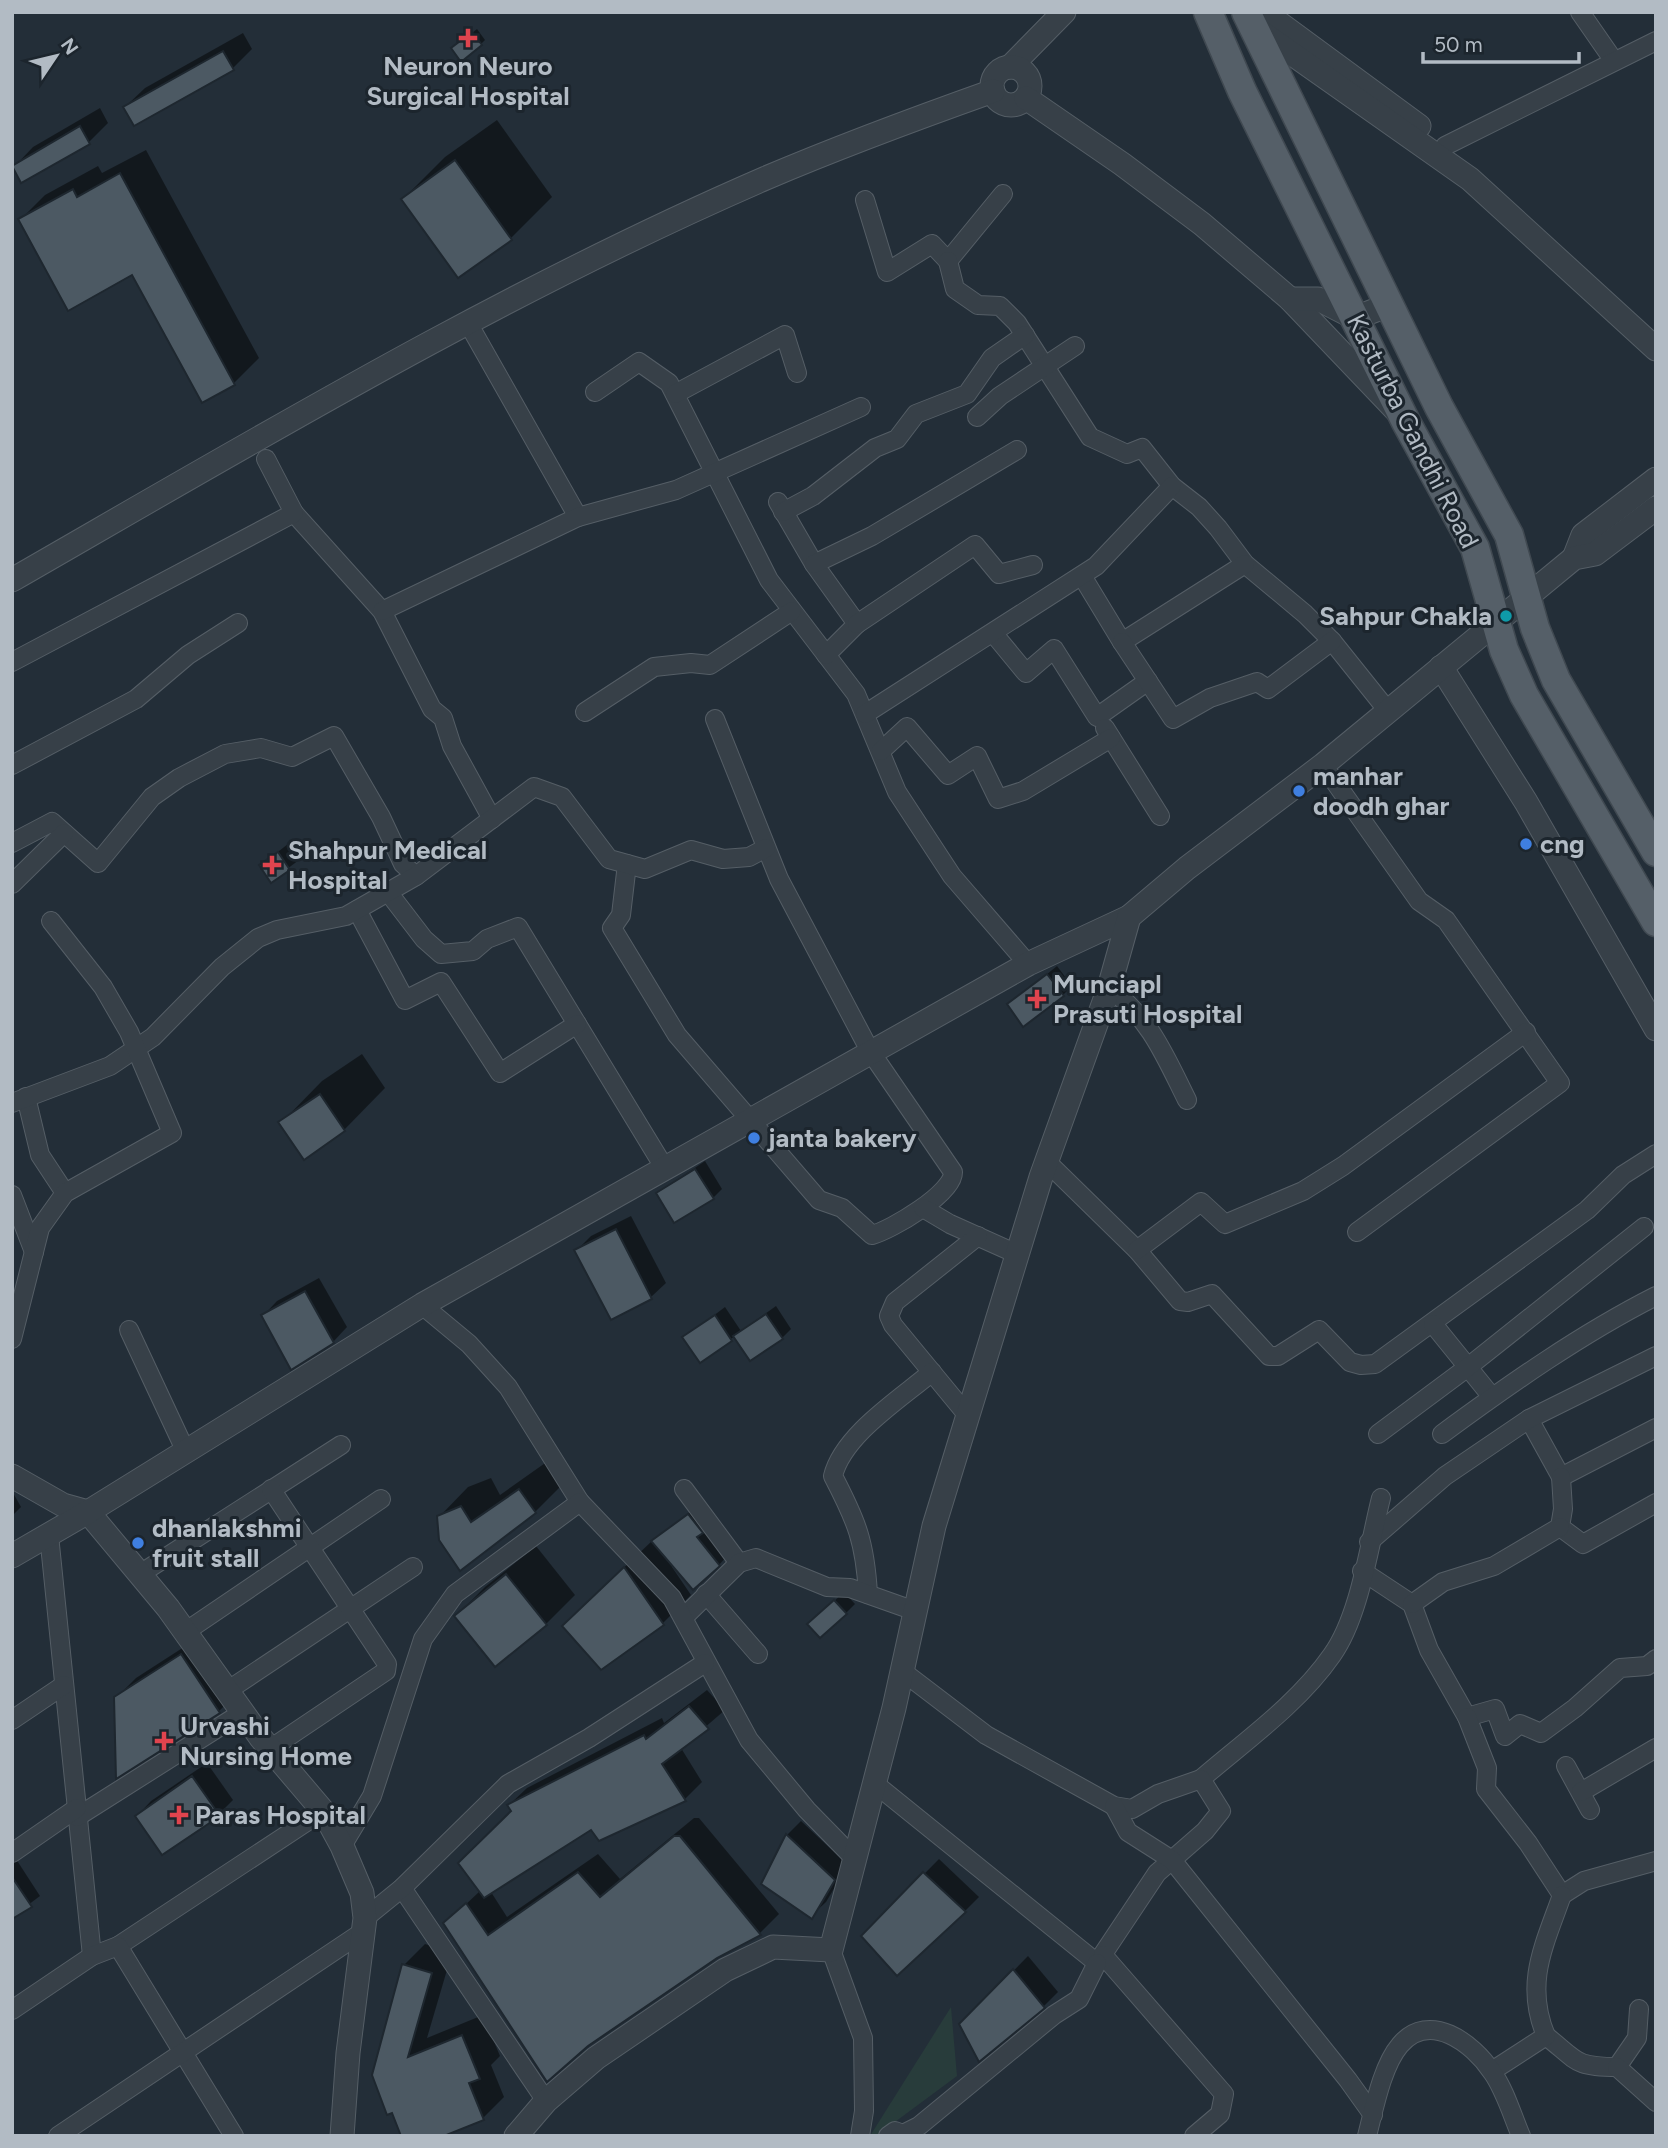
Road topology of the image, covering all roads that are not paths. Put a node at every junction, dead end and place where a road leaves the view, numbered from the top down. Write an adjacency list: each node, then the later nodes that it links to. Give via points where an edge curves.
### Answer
1 (1064, 12): 7 (street)
2 (1209, 12): 16 (main road, Kasturba Gandhi Road, via 1242,91)
3 (1580, 12): 6 (street)
4 (1255, 17): 10 (street, via 1373,89); 15 (main road, Kasturba Gandhi Road); 21 (street, via 1470,179)
5 (1656, 41): 6 (street)
6 (1614, 61): 10 (street)
7 (1010, 67): 8 (street, via 998,73); 9 (street, via 1027,75 1030,87)
8 (993, 91): 9 (street, via 999,101 1010,106); 17 (street, via 765,179)
9 (1026, 98): 14 (street, via 1122,164)
10 (1445, 146): 18 (street)
11 (1003, 194): 13 (street)
12 (865, 200): 13 (street, via 887,272 932,244)
13 (948, 261): 19 (street, via 955,289 978,305 1000,306)
14 (1290, 299): 16 (street, via 1318,299); 28 (street)
15 (1389, 305): 16 (street); 43 (main road, Kasturba Gandhi Road, via 1509,535)
16 (1355, 318): 28 (main road, Kasturba Gandhi Road)
17 (468, 323): 36 (street); 42 (street)
18 (1656, 329)
19 (1025, 335): 22 (street); 38 (street, via 992,358 967,394 916,414 897,439 875,448 813,496 780,507)
20 (1075, 346): 22 (street)
21 (1656, 349)
22 (1046, 367): 27 (street, via 1000,396); 33 (street, via 1090,437 1127,454 1142,448)
23 (797, 373): 25 (street, via 785,335)
24 (595, 392): 25 (street, via 639,362 669,383)
25 (675, 394): 31 (street)
26 (860, 407): 31 (street)
27 (978, 417)
28 (1406, 422): 47 (main road, Kasturba Gandhi Road, via 1475,548)
29 (1017, 450): 38 (street, via 872,536)
30 (266, 459): 35 (street)
31 (714, 472): 36 (street, via 676,490); 45 (street, via 769,580)
32 (1656, 479): 37 (street, via 1583,535)
33 (1171, 486): 39 (street, via 1199,507); 41 (street)
34 (1656, 508): 37 (street, via 1595,554)
35 (294, 513): 44 (street); 53 (street)
36 (578, 517): 44 (street)
37 (1574, 558): 43 (street)
38 (814, 564): 48 (street)
39 (1245, 564): 50 (street); 51 (street)
40 (1033, 565): 48 (street, via 999,574 975,545)
41 (1082, 576): 49 (street); 51 (street)
42 (12, 580)
43 (1525, 598): 47 (street); 70 (main road, Kasturba Gandhi Road, via 1556,680)
44 (382, 611): 66 (street, via 432,709 443,718 452,746)
45 (792, 611): 52 (street); 57 (street, via 710,664 654,667)
46 (238, 623): 63 (street, via 188,655 136,699)
47 (1495, 623): 54 (street); 78 (main road, Kasturba Gandhi Road, via 1524,695)
48 (857, 624): 52 (street)
49 (993, 633): 58 (street); 59 (street, via 1026,673 1054,649)
50 (1332, 641): 55 (street, via 1268,689 1257,682 1210,698 1173,719); 56 (street)
51 (1122, 642): 55 (street)
52 (826, 655): 58 (street, via 856,694)
53 (12, 662)
54 (1441, 667): 56 (street); 82 (street, via 1526,802)
55 (1148, 681): 59 (street)
56 (1388, 711): 64 (street)
57 (584, 712)
58 (865, 714): 62 (street)
59 (1097, 717): 61 (street)
60 (715, 719): 69 (street)
61 (1111, 738): 62 (street, via 1023,791 998,799 977,756 948,775 908,727); 65 (street)
62 (881, 751): 79 (street, via 897,792 952,876)
63 (12, 765)
64 (1323, 765): 76 (street); 83 (street, via 1419,901 1446,920)
65 (1160, 816)
66 (492, 819): 71 (street, via 534,787 553,793 562,797 609,859); 72 (street)
67 (64, 833): 68 (street, via 52,822); 72 (street, via 98,863 152,797 179,778 225,754 261,748 292,757 334,736 381,817 402,864); 73 (street)
68 (12, 843)
69 (766, 848): 71 (street, via 749,857 723,859 691,850 645,869); 85 (street)
70 (1656, 852)
71 (627, 864): 88 (street, via 621,915 612,929 677,1035)
72 (416, 876): 74 (street)
73 (12, 884)
74 (388, 892): 75 (street); 81 (street, via 440,954 473,951 487,939 518,927)
75 (357, 910): 81 (street, via 405,1000 442,982 500,1073); 84 (street, via 258,938)
76 (1129, 917): 79 (street); 80 (street)
77 (51, 920): 84 (street, via 103,987)
78 (1656, 922)
79 (1028, 964): 85 (street)
80 (1109, 988): 87 (street, via 1133,1005 1150,1028); 90 (street)
81 (577, 1024): 91 (street)
82 (1656, 1029)
83 (1526, 1032): 96 (street, via 1559,1077 1559,1087); 98 (street, via 1434,1102 1303,1191 1225,1224 1201,1202)
84 (136, 1049): 86 (street, via 89,1076); 92 (street, via 172,1133)
85 (870, 1051): 88 (street); 94 (street, via 953,1172 952,1182)
86 (19, 1100): 92 (street, via 40,1156)
87 (1187, 1100)
88 (753, 1119): 91 (street); 94 (street, via 819,1200 842,1208 867,1234 877,1234)
89 (1656, 1154): 105 (street)
90 (1047, 1162): 98 (street); 100 (street)
91 (664, 1167): 104 (street)
92 (65, 1193): 99 (street, via 40,1228)
93 (12, 1195): 99 (street)
94 (923, 1208): 97 (street)
95 (1644, 1227): 109 (street)
96 (1357, 1232)
97 (978, 1236): 100 (street); 110 (street, via 890,1308 893,1325)
98 (1137, 1250): 105 (street, via 1180,1301 1207,1294 1217,1298 1269,1356 1278,1356 1319,1330 1350,1362 1375,1364)
99 (34, 1252): 101 (street)
100 (1017, 1254): 112 (street)
101 (21, 1276): 103 (street)
102 (1656, 1296): 111 (street)
103 (18, 1298): 107 (street)
104 (422, 1305): 118 (street); 125 (street, via 469,1344 508,1387)
105 (1433, 1324): 109 (street)
106 (129, 1330): 118 (street)
107 (12, 1339)
108 (1656, 1356): 113 (street)
109 (1468, 1367): 111 (street); 115 (street)
110 (932, 1372): 112 (street); 138 (street, via 850,1443 836,1466 834,1476 856,1518 866,1553)
111 (1492, 1397): 116 (street)
112 (968, 1416): 141 (street, via 934,1526)
113 (1529, 1419): 120 (street); 130 (street, via 1445,1476)
114 (1656, 1427): 120 (street)
115 (1378, 1434)
116 (1442, 1434)
117 (341, 1445): 121 (street)
118 (186, 1452): 127 (street)
119 (12, 1476): 127 (street, via 63,1505)
120 (1561, 1478): 128 (street)
121 (271, 1489): 131 (street); 136 (street)
122 (684, 1489): 133 (street)
123 (1381, 1498): 130 (street)
124 (381, 1499): 131 (street)
125 (580, 1502): 142 (street, via 648,1569); 163 (street, via 455,1594 423,1639 372,1796)
126 (1651, 1511): 128 (street, via 1583,1544)
127 (88, 1513): 129 (street); 136 (street)
128 (1560, 1527): 139 (street, via 1494,1566 1443,1582)
129 (49, 1535): 132 (street); 148 (street)
130 (1369, 1542): 135 (street)
131 (310, 1548): 140 (street); 143 (street)
132 (12, 1556)
133 (739, 1563): 137 (street); 138 (street, via 756,1558 827,1587)
134 (413, 1567): 140 (street)
135 (1362, 1571): 139 (street); 156 (street, via 1334,1654 1300,1693)
136 (139, 1574): 143 (street)
137 (706, 1594): 142 (street); 144 (street)
138 (868, 1594): 141 (street)
139 (1412, 1604): 151 (street, via 1429,1650)
140 (351, 1608): 149 (street); 154 (street, via 386,1660 386,1671)
141 (915, 1611): 147 (street)
142 (684, 1617): 146 (street)
143 (185, 1632): 149 (street)
144 (758, 1654)
145 (1656, 1659): 151 (street, via 1647,1666 1620,1668 1541,1733 1520,1724 1505,1736 1495,1709)
146 (705, 1663): 165 (street, via 749,1741); 168 (street, via 508,1784)
147 (902, 1671): 157 (street); 159 (street, via 986,1735)
148 (64, 1685): 152 (street); 162 (street)
149 (228, 1691): 150 (street)
150 (243, 1712): 154 (street); 162 (street)
151 (1467, 1717): 169 (street, via 1487,1768 1486,1789)
152 (12, 1720)
153 (1656, 1748): 158 (street)
154 (270, 1749): 161 (street)
155 (1566, 1766): 158 (street)
156 (1201, 1779): 159 (street, via 1132,1809); 166 (street, via 1221,1811)
157 (874, 1783): 165 (street); 174 (street)
158 (1581, 1792): 160 (street)
159 (1114, 1806): 166 (street, via 1128,1832)
160 (1590, 1810)
161 (323, 1811): 163 (street); 171 (street)
162 (77, 1813): 164 (street); 173 (street)
163 (342, 1846): 170 (street, via 362,1893)
164 (12, 1853)
165 (854, 1858): 172 (street)
166 (1172, 1860): 174 (street, via 1157,1873); 183 (street)
167 (1656, 1861): 169 (street, via 1584,1881)
168 (402, 1888): 170 (street); 181 (street)
169 (1562, 1895): 177 (street, via 1534,1988)
170 (365, 1924): 178 (street); 187 (street)
171 (118, 1946): 173 (street); 178 (street)
172 (831, 1950): 181 (street, via 773,1947 725,1970 596,2058); 189 (street, via 863,2038)
173 (92, 1956): 176 (street)
174 (1100, 1959): 184 (street, via 1079,1999 919,2126); 190 (street, via 1224,2094 1220,2115)
175 (1639, 2009): 179 (street, via 1637,2038)
176 (12, 2010)
177 (1546, 2036): 179 (street, via 1588,2067); 180 (street)
178 (181, 2053): 185 (street); 186 (street)
179 (1617, 2067): 182 (street)
180 (1492, 2071): 183 (street, via 1461,2041 1441,2029 1424,2028 1400,2044 1380,2085); 192 (street)
181 (546, 2101): 188 (street)
182 (1656, 2102)
183 (1373, 2115): 191 (street)
184 (899, 2135)
185 (58, 2136)
186 (234, 2136)
187 (342, 2136)
188 (516, 2136)
189 (860, 2136)
190 (1194, 2136)
191 (1367, 2136)
192 (1521, 2136)

